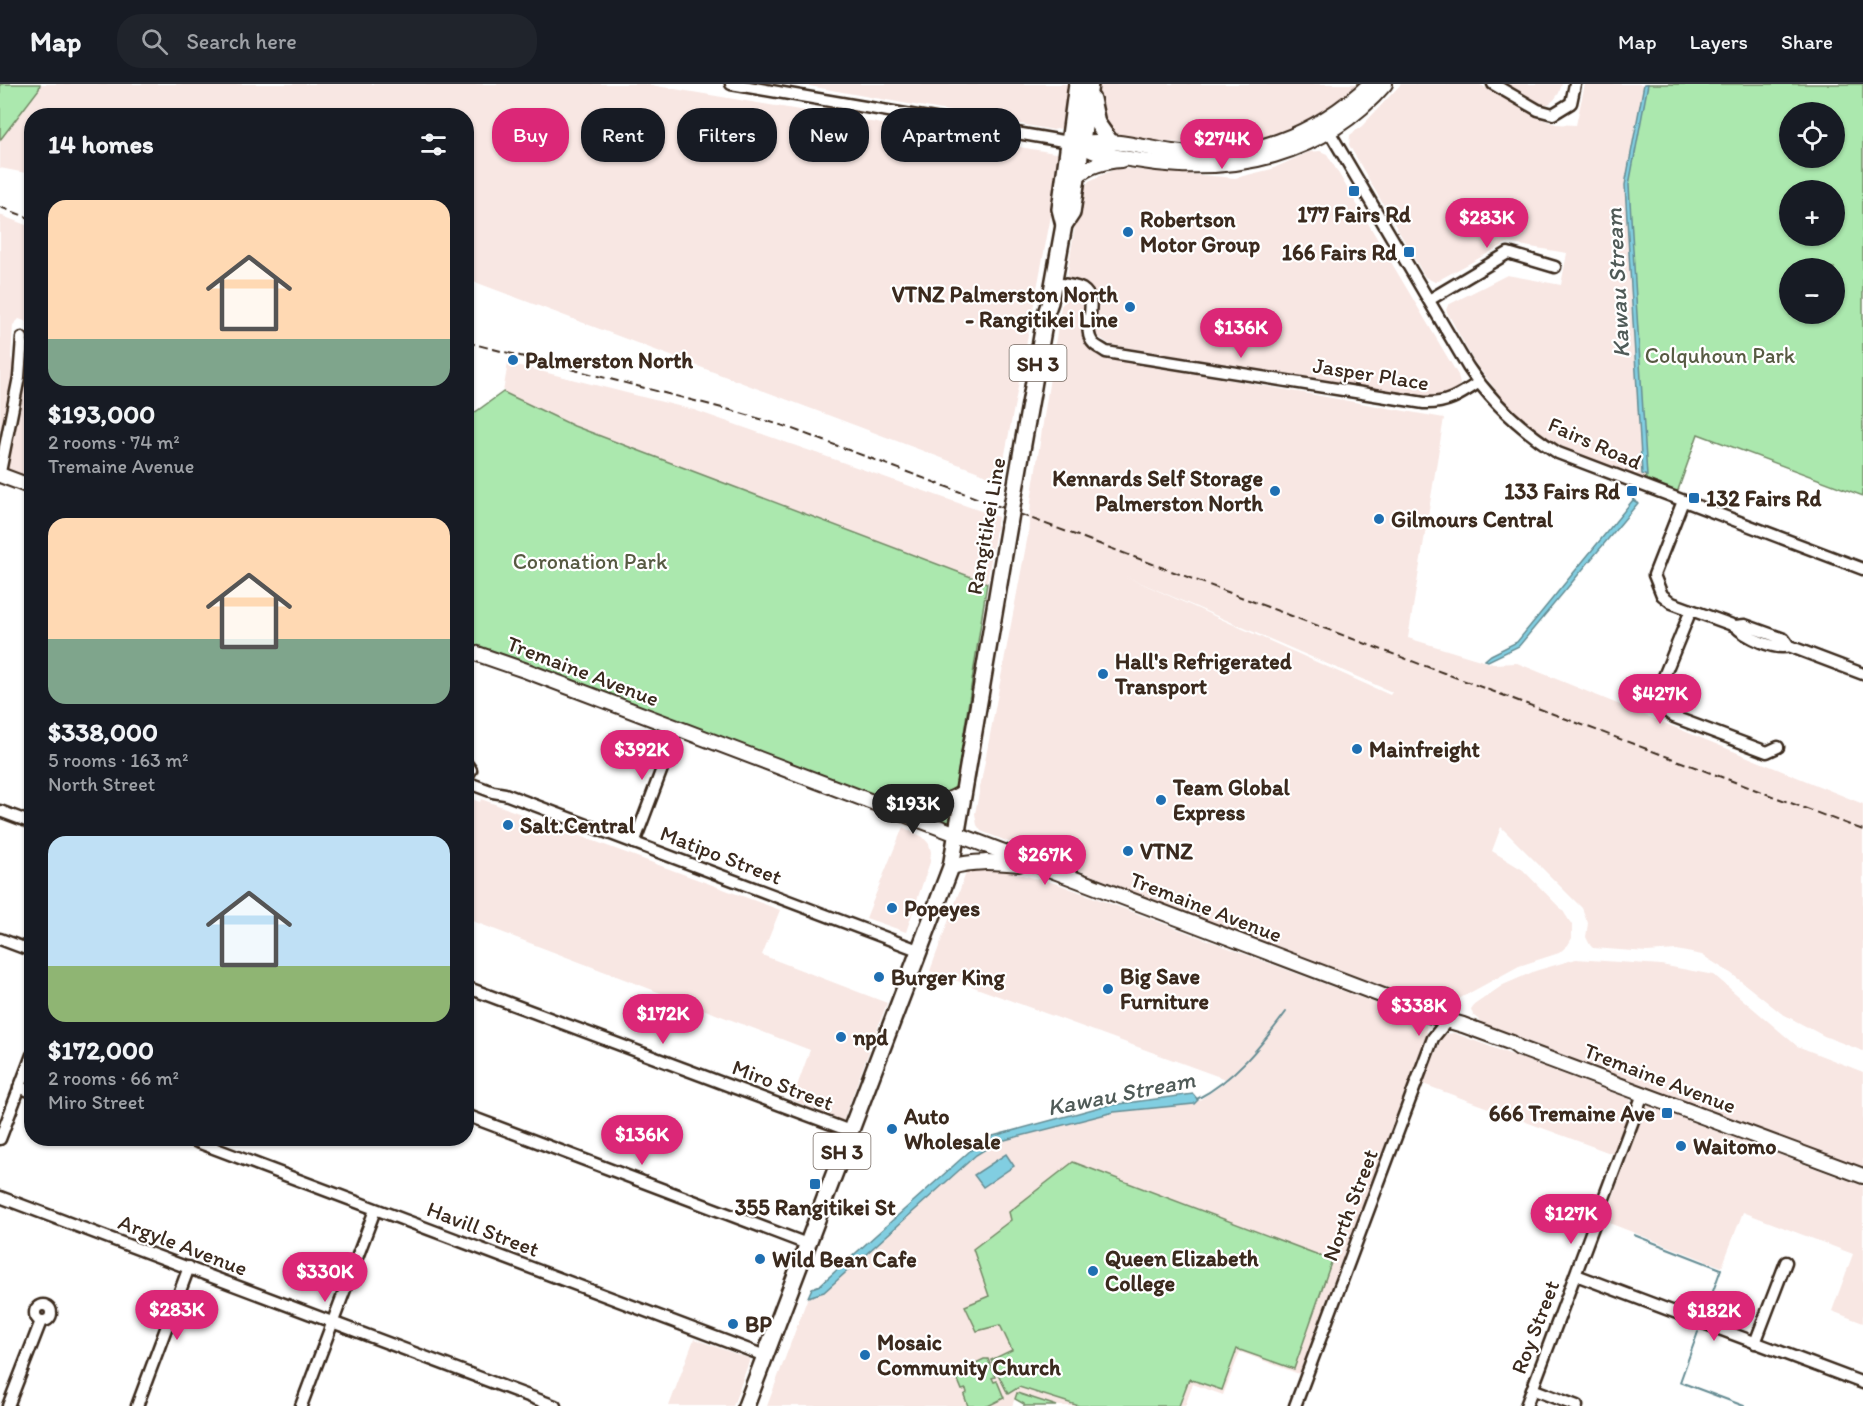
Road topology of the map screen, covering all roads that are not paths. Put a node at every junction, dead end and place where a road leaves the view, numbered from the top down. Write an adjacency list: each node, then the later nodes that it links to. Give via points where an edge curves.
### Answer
1 (731, 84): 8 (street)
2 (1077, 84): 10 (highway, Rangitikei Line / SH 3)
3 (1090, 84): 10 (highway, Rangitikei Line / SH 3); 11 (highway, via 1097,123)
4 (1370, 84): 9 (main road)
5 (1385, 84): 9 (main road, via 1368,102)
6 (1492, 84): 7 (street, via 1538,111 1553,114 1571,103)
7 (1575, 84)
8 (777, 88): 10 (street)
9 (1326, 126): 12 (main road, via 1293,149 1249,162 1219,166); 18 (street, Fairs Road)
10 (1075, 143): 11 (main road); 13 (main road); 14 (highway, Rangitikei Line / SH 3); 15 (highway, Rangitikei Line / SH 3, via 1060,208)
11 (1111, 143): 12 (main road)
12 (1174, 159): 13 (main road)
13 (1142, 161): 14 (main road, via 1118,160 1096,165)
14 (1078, 175): 15 (highway, Rangitikei Line / SH 3, via 1072,213)
15 (1064, 225): 17 (highway, Rangitikei Line / SH 3)
16 (1555, 267): 18 (street, via 1508,253)
17 (1054, 283): 20 (street, Jasper Place, via 1086,292 1091,304 1089,336 1106,352 1424,403 1439,404); 31 (highway, Rangitikei Line / SH 3, bridge)
18 (1429, 300): 20 (street, Fairs Road)
19 (22, 338): 21 (street, via 19,377)
20 (1478, 383): 23 (street, Fairs Road, via 1516,423 1558,453)
21 (0, 474): 22 (main road)
22 (24, 484)
23 (1683, 501): 24 (street, Fairs Road); 25 (street, via 1654,575 1662,595)
24 (1863, 569)
25 (1691, 610): 27 (street, via 1782,649 1789,646); 29 (street, via 1658,691 1659,701 1674,717 1767,752)
26 (474, 653): 28 (main road, Tremaine Avenue)
27 (1863, 674)
28 (677, 729): 32 (main road, Tremaine Avenue); 36 (street)
29 (1778, 747)
30 (474, 782): 36 (street, Matipo Street)
31 (964, 792): 32 (main road, via 935,806); 35 (highway, Rangitikei Line / SH 3)
32 (881, 805): 35 (main road, Tremaine Avenue)
33 (0, 811): 34 (street)
34 (24, 820)
35 (957, 836): 37 (main road, Tremaine Avenue); 38 (highway, SH 3)
36 (634, 843): 41 (street, Matipo Street)
37 (1036, 865): 38 (main road, via 982,861); 43 (main road, Tremaine Avenue)
38 (951, 867): 41 (highway, SH 3)
39 (0, 939): 40 (street)
40 (24, 948)
41 (918, 950): 50 (highway, SH 3)
42 (474, 990): 50 (street, Miro Street)
43 (1447, 1021): 47 (main road, Tremaine Avenue); 71 (street, North Street, via 1433,1038)
44 (24, 1076): 45 (street)
45 (20, 1087): 46 (street); 49 (street)
46 (24, 1089)
47 (1643, 1094): 53 (main road, Tremaine Avenue); 59 (street, Roy Street)
48 (474, 1117): 56 (street)
49 (2, 1127): 51 (street)
50 (850, 1131): 56 (highway, SH 3)
51 (0, 1139)
52 (208, 1146): 55 (street, Havill Street)
53 (1863, 1176)
54 (0, 1197): 58 (street, Argyle Avenue)
55 (375, 1210): 61 (street); 63 (street, Havill Street)
56 (807, 1244): 63 (highway, SH 3)
57 (1786, 1262): 62 (street)
58 (189, 1267): 61 (street, Argyle Avenue); 67 (street)
59 (1575, 1275): 62 (street); 65 (street, Roy Street)
60 (41, 1321): 66 (street)
61 (333, 1323): 68 (street); 69 (street, Argyle Avenue)
62 (1755, 1343): 64 (street)
63 (765, 1356): 70 (highway, SH 3)
64 (1863, 1383)
65 (1532, 1389): 72 (street, Roy Street); 73 (street)
66 (8, 1406)
67 (137, 1406)
68 (301, 1406)
69 (555, 1406)
70 (746, 1406)
71 (1295, 1406)
72 (1526, 1406)
73 (1577, 1406)

